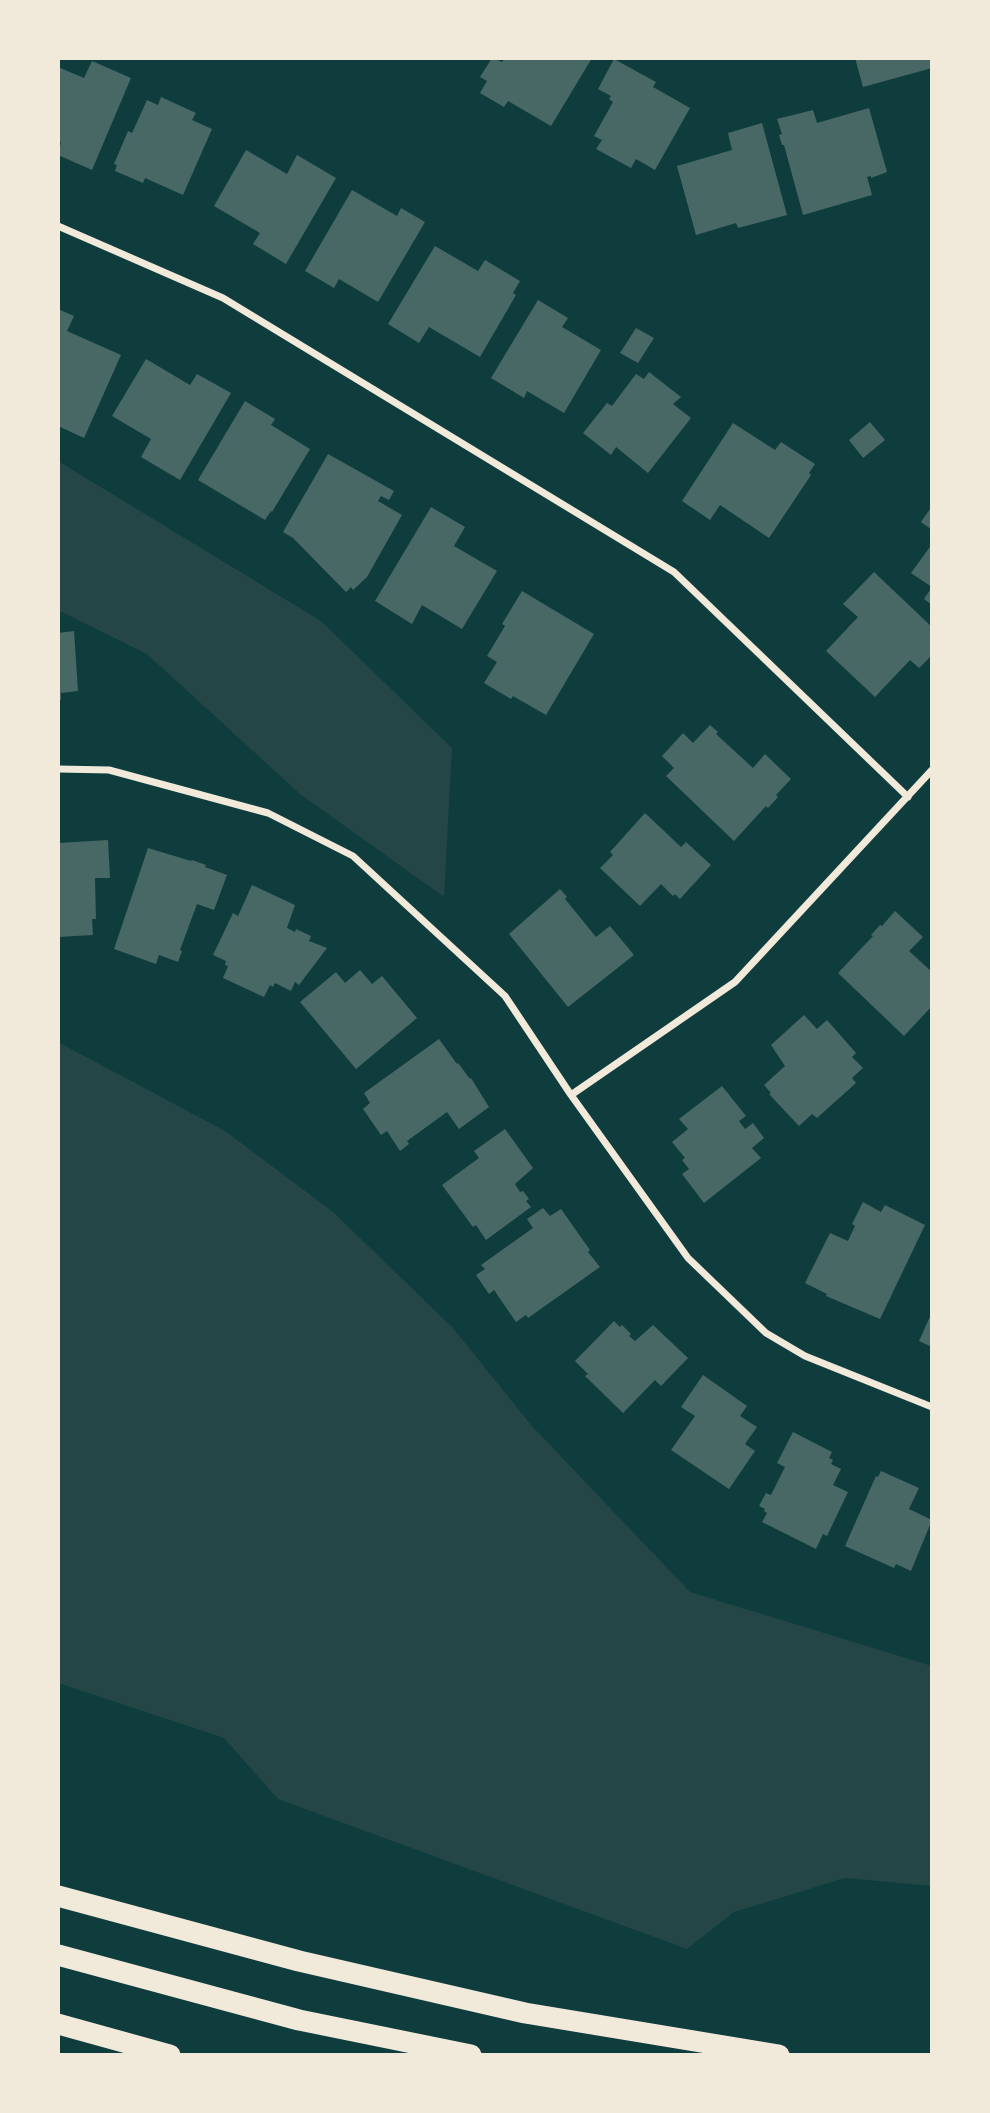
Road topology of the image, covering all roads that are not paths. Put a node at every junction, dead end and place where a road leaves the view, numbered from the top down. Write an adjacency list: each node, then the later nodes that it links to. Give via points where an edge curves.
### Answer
1 (58, 226): 4 (street, via 223,298 674,572)
2 (58, 769): 5 (street, via 109,770 268,813 353,856 505,996)
3 (932, 770): 4 (street)
4 (908, 797): 5 (street, via 735,982)
5 (571, 1095): 6 (street, via 688,1258 766,1333 805,1356)
6 (932, 1407)
7 (58, 1896): 12 (highway, via 299,1961 525,2013)
8 (58, 1955): 11 (highway, via 299,2020)
9 (58, 2024): 10 (highway)
10 (170, 2055)
11 (471, 2055)
12 (779, 2055)

